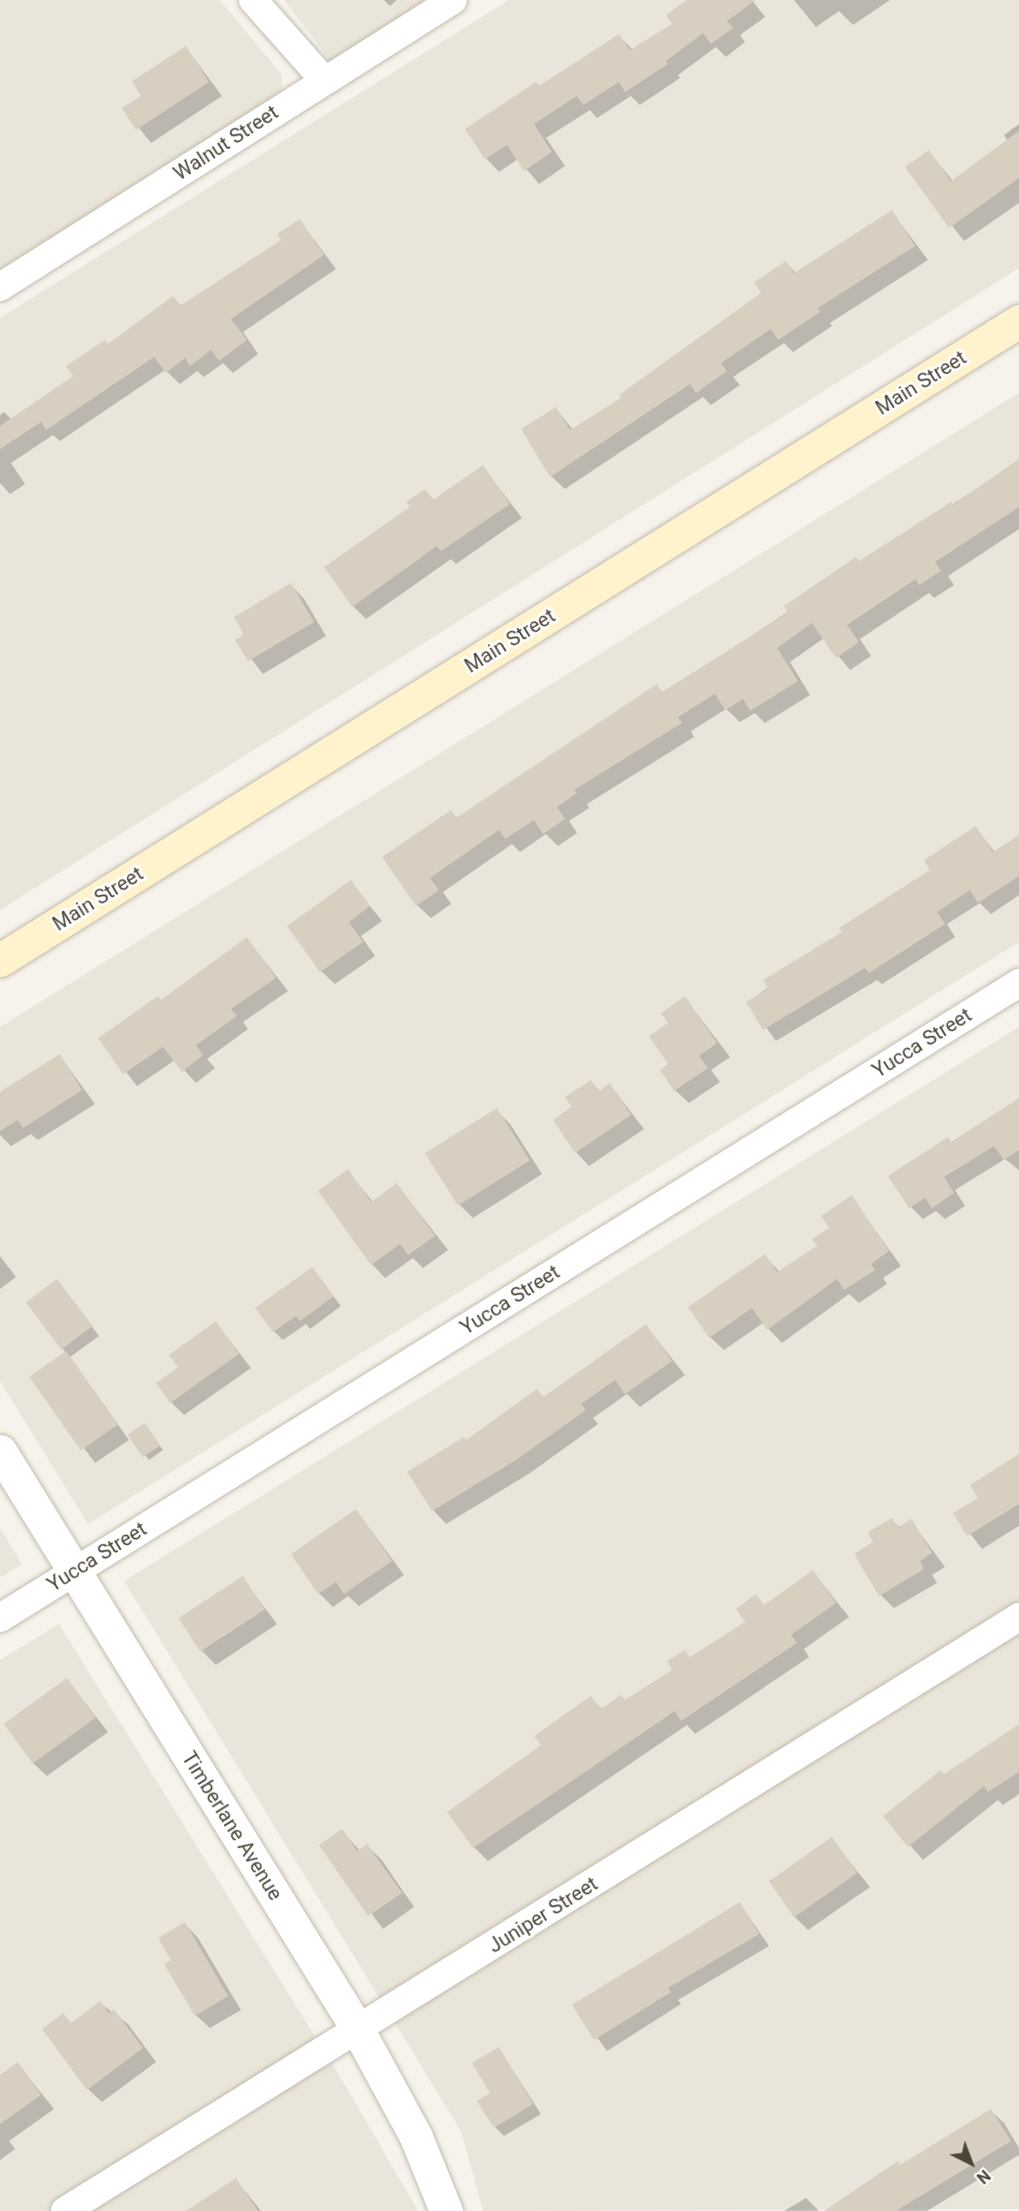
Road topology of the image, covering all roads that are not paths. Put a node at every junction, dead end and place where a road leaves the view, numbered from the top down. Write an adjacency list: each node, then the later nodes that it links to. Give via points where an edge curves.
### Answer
1 (253, 0): 3 (street)
2 (453, 0): 3 (street, Walnut Street)
3 (324, 80): 4 (street, Walnut Street)
4 (0, 287)
5 (1019, 321): 6 (main road, Main Street)
6 (0, 960)
7 (1019, 983): 9 (street, Yucca Street)
8 (0, 1451): 9 (street, Timberlane Avenue)
9 (75, 1572): 11 (street, Yucca Street); 12 (street, Timberlane Avenue)
10 (1019, 1617): 12 (street, Juniper Street)
11 (0, 1618)
12 (358, 2030): 13 (street, Juniper Street); 14 (street, Timberlane Avenue, via 416,2137)
13 (65, 2211)
14 (446, 2211)

